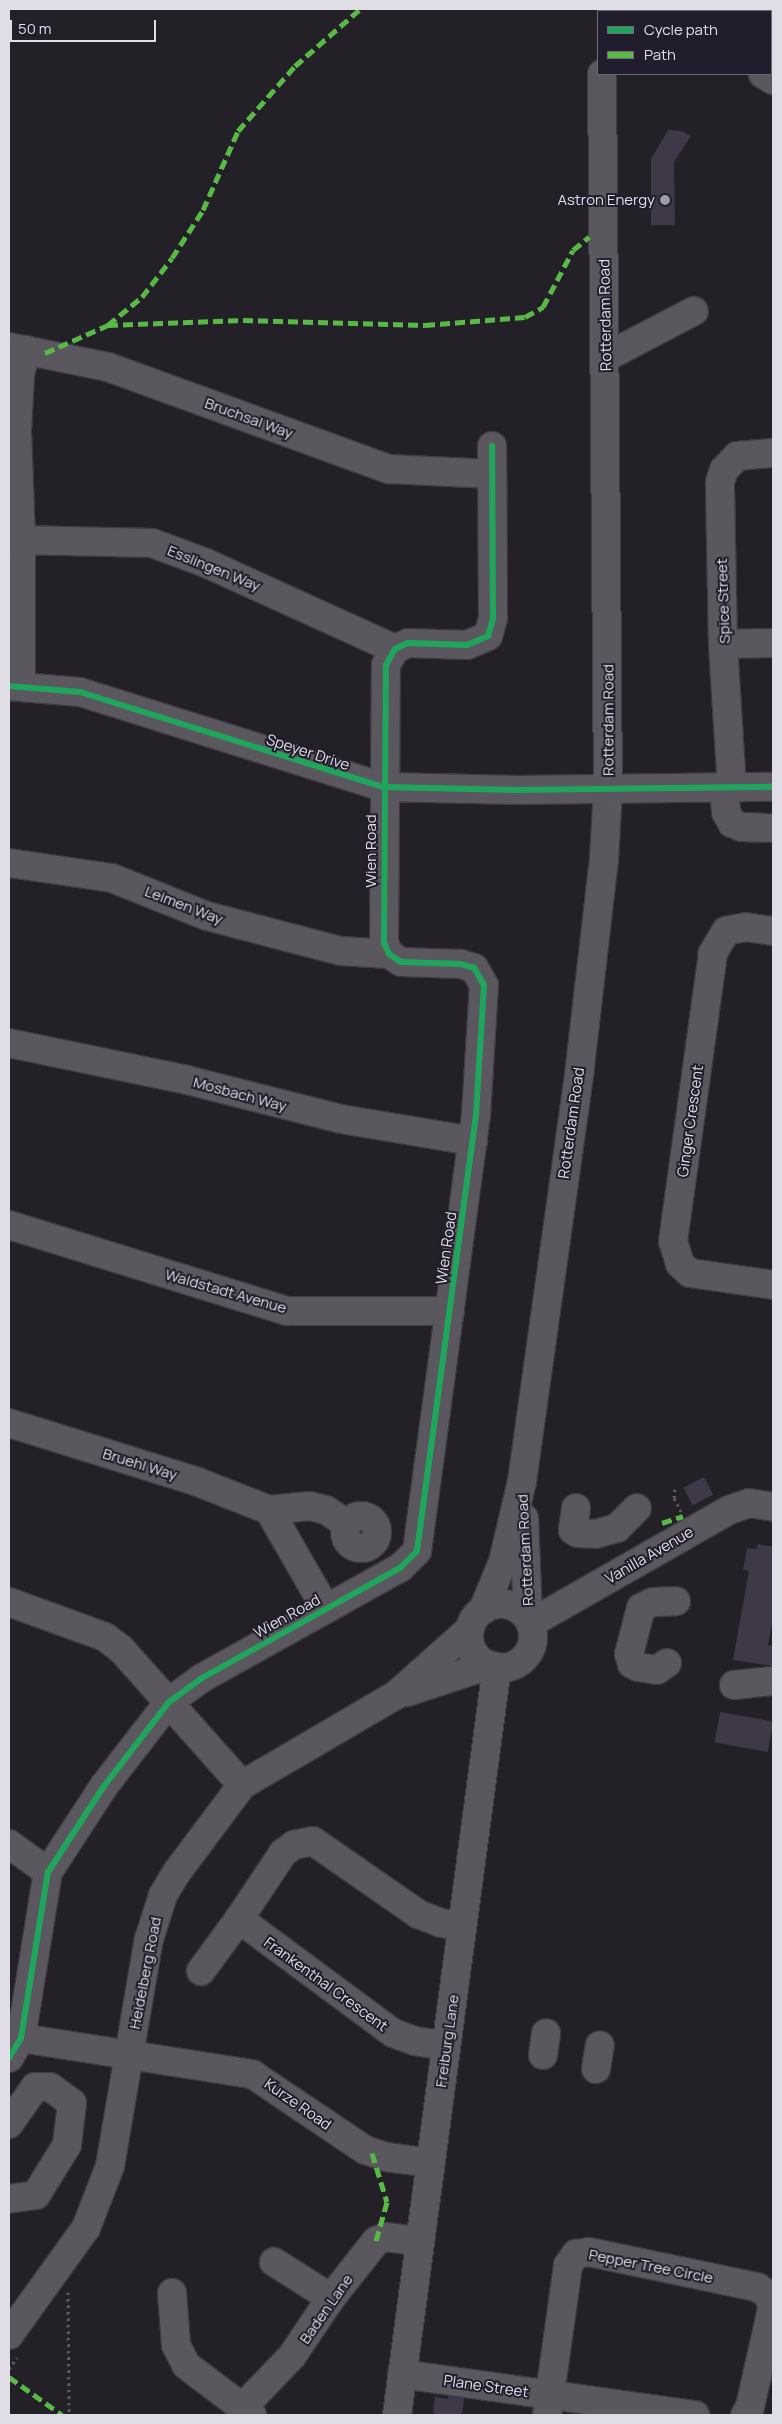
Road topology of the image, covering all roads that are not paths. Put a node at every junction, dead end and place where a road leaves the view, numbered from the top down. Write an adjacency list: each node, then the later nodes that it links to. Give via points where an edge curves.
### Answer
1 (602, 75): 4 (street, Rotterdam Road)
2 (694, 311): 4 (street)
3 (17, 348): 7 (street, Bruchsal Way, via 118,370 389,469); 8 (street)
4 (606, 357): 16 (street, Rotterdam Road)
5 (492, 446): 7 (street)
6 (773, 454): 10 (street, Spice Street, via 737,456 721,475)
7 (492, 474): 11 (street, via 493,618 488,636 467,645 417,642)
8 (21, 540): 11 (street, Esslingen Way, via 152,543 206,563); 12 (street)
9 (773, 643): 10 (street)
10 (723, 644): 15 (street, Spice Street)
11 (395, 649): 13 (street, Wien Road, via 386,665)
12 (15, 686): 13 (street, Speyer Drive, via 87,694)
13 (384, 787): 16 (street, Speyer Drive); 20 (street, Wien Road, via 384,935)
14 (773, 787): 15 (street, Speyer Drive)
15 (718, 788): 16 (street, Speyer Drive); 17 (street, Spice Street, via 732,823 741,827)
16 (608, 790): 27 (street, Rotterdam Road, via 604,859 581,1055)
17 (773, 828)
18 (9, 863): 20 (street, Leimen Way, via 112,878 207,916 340,951)
19 (773, 931): 24 (street, Ginger Crescent, via 746,927 726,931 713,953 673,1241 680,1264 690,1273)
20 (389, 954): 22 (street, Wien Road, via 407,964 470,966 482,978 484,1000)
21 (9, 1043): 22 (street, Mosbach Way, via 187,1080 341,1119)
22 (473, 1141): 25 (street, Wien Road)
23 (9, 1225): 25 (street, Waldstadt Avenue, via 287,1311)
24 (773, 1285)
25 (450, 1312): 35 (street, Wien Road, via 417,1551 400,1568)
26 (9, 1423): 31 (street, Bruehl Way, via 198,1482)
27 (522, 1481): 36 (street, Rotterdam Road, via 506,1549); 37 (street, Rotterdam Road)
28 (773, 1507): 37 (street, Vanilla Avenue, via 749,1503 729,1510)
29 (576, 1508): 30 (street, via 574,1530 578,1534 595,1534 617,1528)
30 (637, 1508)
31 (269, 1510): 32 (street, Bruehl Way, via 310,1506 326,1510); 35 (street)
32 (347, 1524)
33 (676, 1602): 38 (street, via 653,1602 641,1608 629,1654 632,1664 638,1667 657,1670)
34 (12, 1608): 43 (street, via 105,1637)
35 (326, 1609): 43 (street, Wien Road, via 202,1678)
36 (476, 1620): 37 (street, via 507,1604); 39 (street, via 473,1651); 42 (street, Heidelberg Road)
37 (529, 1621): 39 (street, via 533,1639 528,1653 517,1664)
38 (667, 1663)
39 (493, 1666): 42 (street, Heidelberg Road); 48 (street, Freiburg Lane)
40 (773, 1681): 41 (street)
41 (734, 1685)
42 (396, 1695): 44 (street, Heidelberg Road)
43 (169, 1702): 44 (street); 46 (street, Wien Road, via 104,1786)
44 (242, 1785): 52 (street, Heidelberg Road, via 163,1895 146,1952)
45 (9, 1844): 46 (street)
46 (48, 1872): 50 (street, Wien Road)
47 (239, 1920): 48 (street, via 283,1853 294,1845 313,1841 418,1914 441,1923); 49 (street); 51 (street, Frankenthal Crescent, via 393,2033 415,2041)
48 (462, 1926): 51 (street, Freiburg Lane)
49 (201, 1971)
50 (13, 2042): 52 (street, Kurze Road)
51 (446, 2046): 54 (street, Freiburg Lane)
52 (129, 2056): 54 (street, Kurze Road, via 252,2074 365,2150 386,2157); 60 (street, Heidelberg Road, via 110,2166 95,2208 75,2245)
53 (10, 2119): 55 (street, via 35,2087 50,2087 72,2103 66,2145 36,2195)
54 (431, 2163): 56 (street, Freiburg Lane)
55 (9, 2199)
56 (420, 2241): 59 (street, Baden Lane, via 385,2237 376,2242); 61 (street, Freiburg Lane)
57 (274, 2262): 59 (street)
58 (172, 2294): 63 (street, via 174,2334 180,2356 196,2374)
59 (331, 2298): 63 (street, Baden Lane, via 292,2356)
60 (9, 2335)
61 (402, 2374): 62 (street, Plane Street); 64 (street, Freiburg Lane)
62 (548, 2405): 65 (street); 66 (street, Pepper Tree Circle, via 568,2265 576,2254 589,2252 757,2287 770,2296 772,2309 750,2407)
63 (247, 2412)
64 (397, 2415)
65 (695, 2415)
66 (745, 2415)

